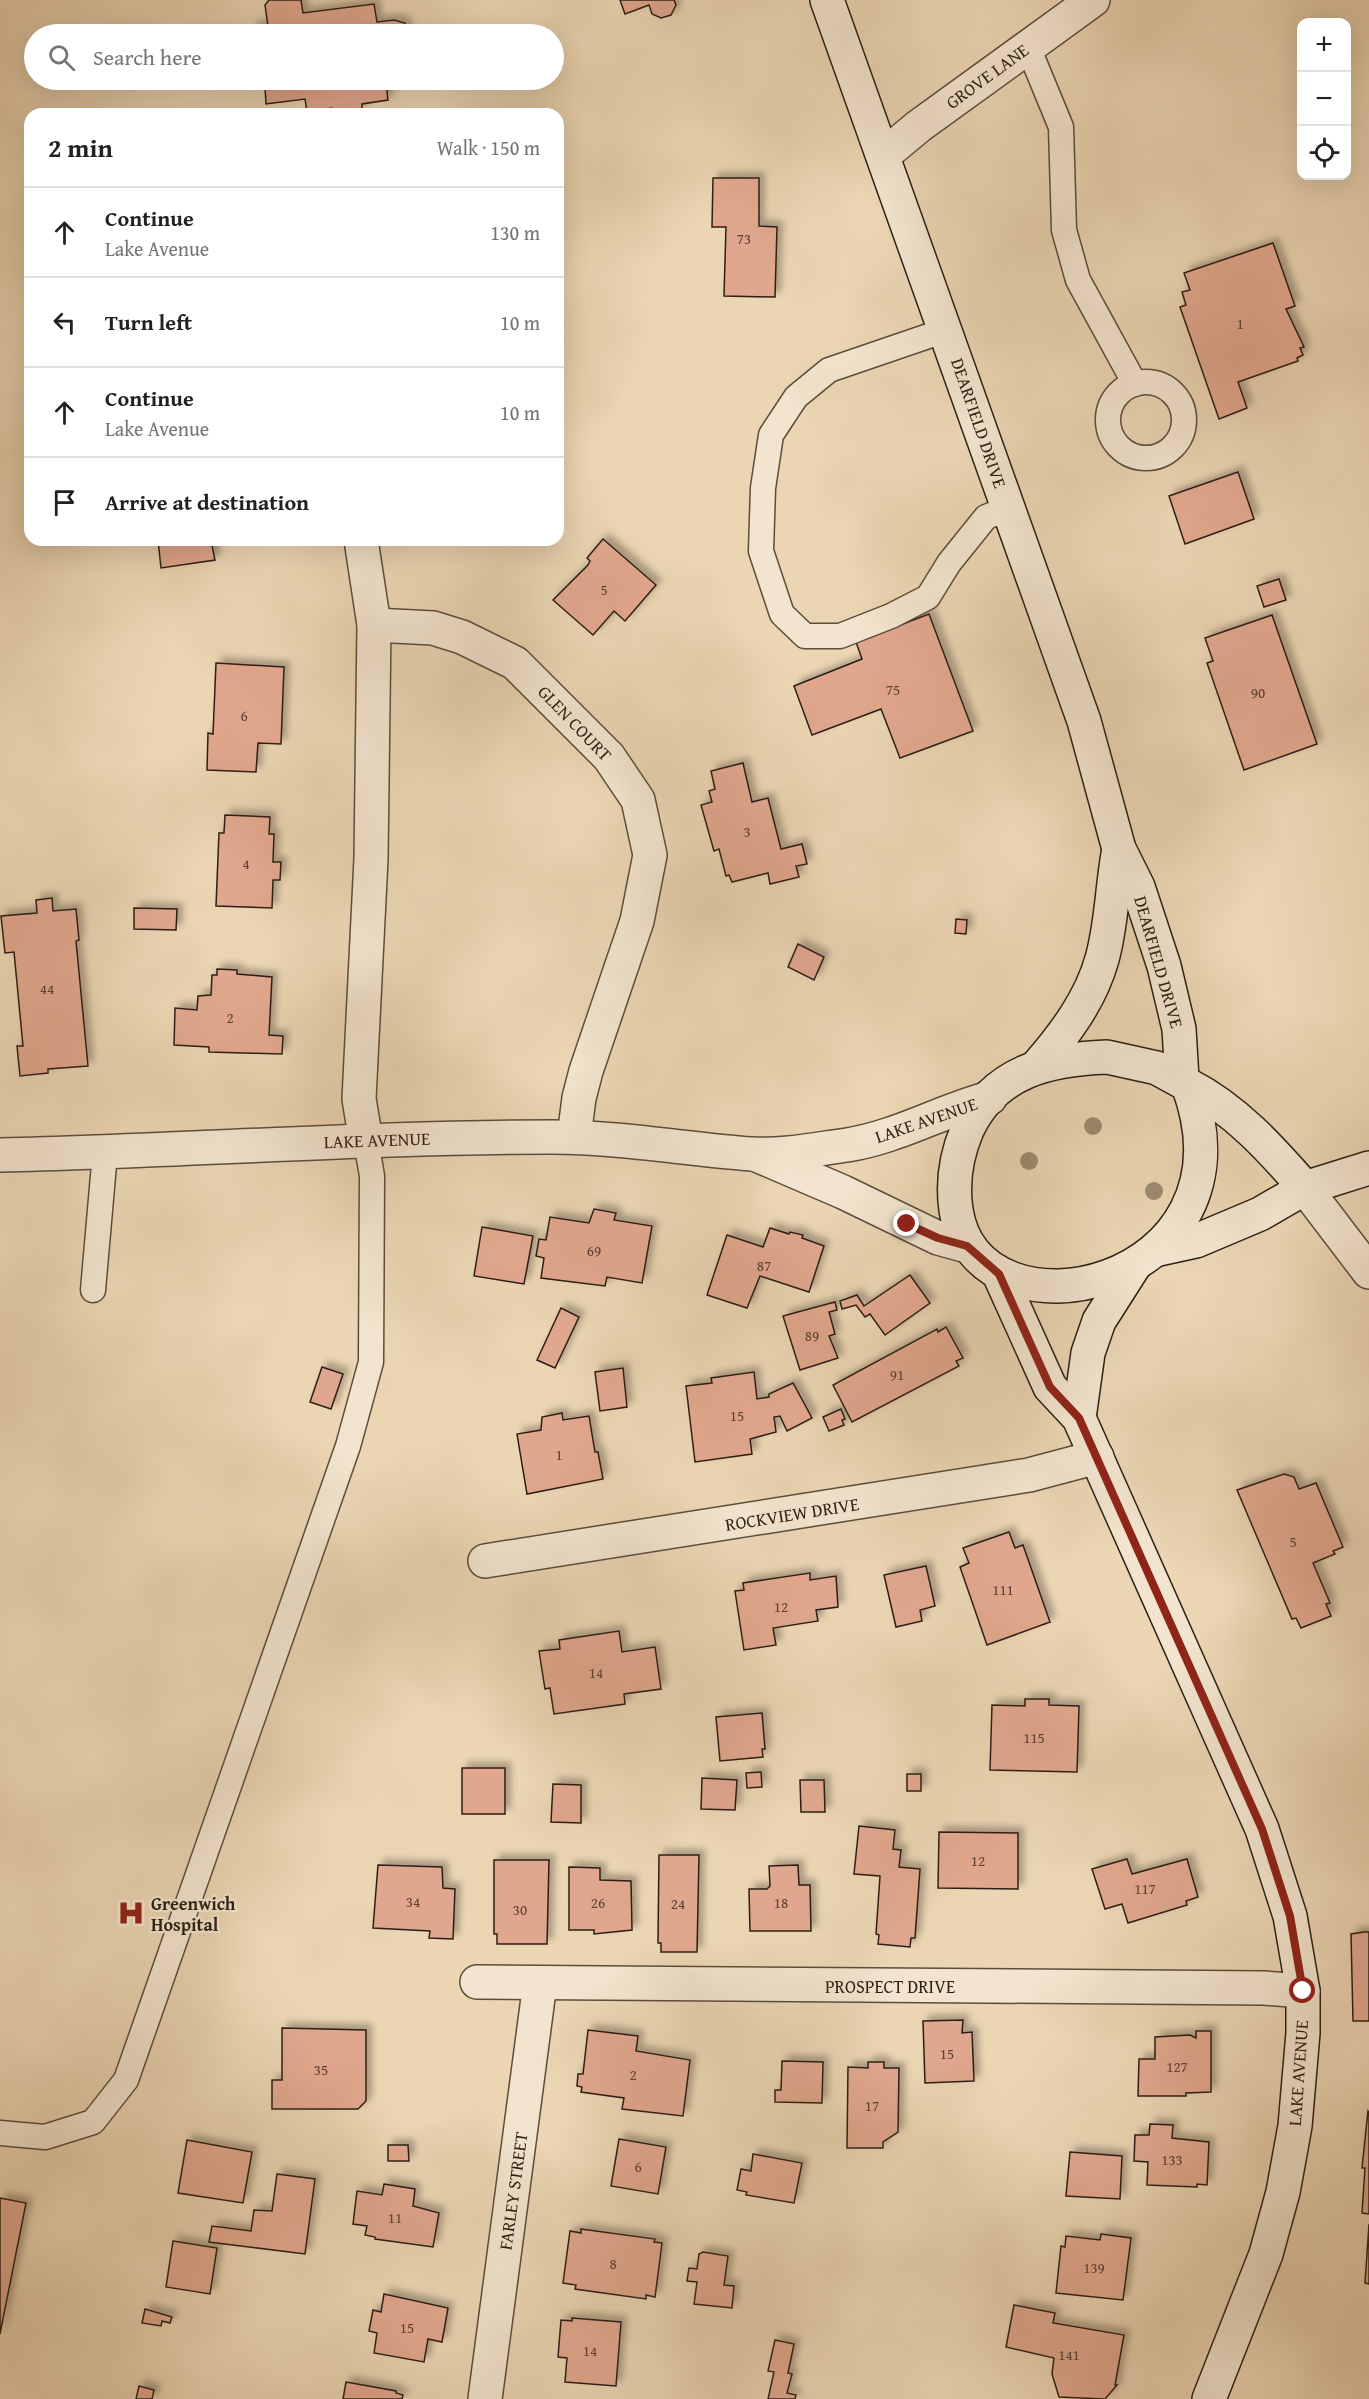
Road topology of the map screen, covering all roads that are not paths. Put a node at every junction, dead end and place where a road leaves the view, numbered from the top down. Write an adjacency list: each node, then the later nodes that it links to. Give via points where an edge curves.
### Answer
1 (827, 0): 4 (street, DEARFIELD DRIVE)
2 (1093, 0): 3 (street, GROVE LANE)
3 (1028, 47): 4 (street, GROVE LANE); 6 (lane, via 1061,127 1064,230 1078,280)
4 (884, 155): 5 (street, DEARFIELD DRIVE)
5 (946, 330): 7 (street, DEARFIELD DRIVE); 7 (lane, via 829,370 796,397 771,435 763,488 761,551 782,614 805,636 840,636 891,616 928,597 986,517)
6 (1135, 384)
7 (1009, 508): 10 (street, DEARFIELD DRIVE, via 1084,721)
8 (362, 546): 9 (street)
9 (374, 625): 14 (street, GLEN COURT, via 433,628 462,637 515,663 609,757 638,800 650,855 637,921 586,1071); 15 (street, via 371,859 359,1099)
10 (1119, 849): 11 (street, DEARFIELD DRIVE, via 1102,960 1088,996); 12 (street, DEARFIELD DRIVE, via 1138,887 1164,966 1179,1029)
11 (1038, 1065): 12 (street, via 1107,1057 1149,1066); 13 (street, via 1019,1073)
12 (1185, 1082): 20 (street, via 1219,1104 1269,1147); 22 (street, DEARFIELD DRIVE, via 1201,1131 1197,1183 1180,1221)
13 (990, 1098): 17 (street, LAKE AVENUE, via 954,1108 890,1136 818,1149); 21 (street, via 972,1121 958,1156 955,1197)
14 (574, 1137): 15 (street, LAKE AVENUE); 17 (street, LAKE AVENUE)
15 (366, 1141): 16 (street, LAKE AVENUE); 32 (lane, via 372,1176 371,1362 348,1446 126,2080 93,2122 45,2137)
16 (105, 1153): 18 (street, LAKE AVENUE); 25 (lane)
17 (754, 1154): 21 (street, LAKE AVENUE, via 927,1234)
18 (0, 1155)
19 (1369, 1168): 20 (street)
20 (1305, 1188): 22 (street, via 1260,1214); 23 (street)
21 (967, 1246): 24 (street)
22 (1145, 1258): 24 (street, via 1089,1282 1067,1285 1042,1285); 26 (street, via 1099,1321 1088,1353)
23 (1369, 1272)
24 (999, 1274): 26 (street, LAKE AVENUE, via 1050,1387)
25 (93, 1290)
26 (1079, 1418): 27 (street, LAKE AVENUE)
27 (1097, 1457): 28 (street, ROCKVIEW DRIVE, via 1029,1475); 31 (street, LAKE AVENUE, via 1262,1829 1290,1916)
28 (485, 1561)
29 (477, 1982): 30 (street, PROSPECT DRIVE)
30 (540, 1983): 31 (street, PROSPECT DRIVE); 33 (street, FARLEY STREET)
31 (1303, 1991): 34 (street, LAKE AVENUE, via 1295,2127 1283,2192 1266,2254)
32 (0, 2133)
33 (485, 2399)
34 (1209, 2399)

